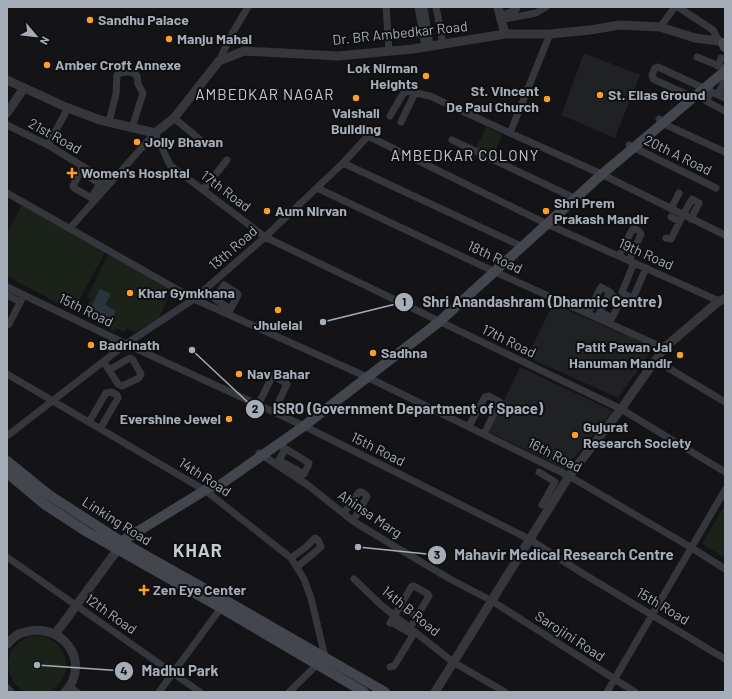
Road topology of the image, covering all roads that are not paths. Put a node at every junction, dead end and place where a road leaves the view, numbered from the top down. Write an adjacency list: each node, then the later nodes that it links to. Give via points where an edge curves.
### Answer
1 (248, 7): 21 (street)
2 (386, 7): 19 (street)
3 (418, 7): 18 (street)
4 (424, 7): 13 (street)
5 (438, 7): 12 (street); 16 (street)
6 (517, 7): 10 (street, via 516,10)
7 (546, 7): 10 (street, via 536,13)
8 (675, 7): 11 (street)
9 (678, 7): 17 (street, via 713,30)
10 (499, 14): 14 (street)
11 (660, 27): 15 (street, Dr. BR Ambedkar Road, via 620,25); 17 (street, Dr. BR Ambedkar Road)
12 (441, 31): 13 (street); 16 (street)
13 (428, 34): 18 (street)
14 (505, 34): 15 (street, Dr. BR Ambedkar Road); 16 (street, Dr. BR Ambedkar Road)
15 (550, 34): 40 (street)
16 (444, 44): 18 (street, Dr. BR Ambedkar Road)
17 (723, 44)
18 (427, 46): 19 (street, Dr. BR Ambedkar Road)
19 (388, 51): 21 (street, Dr. BR Ambedkar Road, via 338,56 244,52)
20 (697, 57): 22 (street)
21 (219, 61): 34 (street)
22 (723, 71): 26 (street); 27 (main road)
23 (7, 80): 25 (street)
24 (688, 81): 27 (street); 27 (street); 27 (street, via 658,67 652,75 653,80)
25 (24, 88): 30 (street); 32 (street)
26 (720, 90): 27 (street); 29 (street, via 719,93)
27 (700, 91): 29 (street); 31 (street, via 707,102); 35 (main road)
28 (415, 93): 33 (street, via 405,92); 37 (street); 40 (street, via 430,96)
29 (725, 97)
30 (68, 108): 36 (street); 45 (street)
31 (725, 111)
32 (7, 113)
33 (390, 116)
34 (174, 118): 41 (street); 44 (street)
35 (660, 121): 46 (main road); 47 (street)
36 (109, 122): 39 (street); 39 (street, via 118,75 132,72 137,76 143,93)
37 (401, 122)
38 (7, 125): 45 (street, 21st Road)
39 (132, 128): 41 (street)
40 (510, 133): 51 (street)
41 (155, 134): 52 (street); 55 (street, 17th Road, via 170,165)
42 (368, 136): 49 (street, 13th Road); 63 (street, 19th Road)
43 (452, 140): 58 (street)
44 (204, 143)
45 (48, 145): 50 (street, 21st Road)
46 (631, 146): 51 (main road); 54 (street, 20th A Road)
47 (725, 152)
48 (227, 160): 55 (street)
49 (343, 163): 53 (street, 13th Road); 68 (street)
50 (82, 169): 52 (street, 21st Road); 59 (street, via 100,184); 59 (street, via 73,186)
51 (599, 174): 58 (main road); 60 (street); 63 (main road)
52 (110, 183): 59 (street)
53 (317, 188): 66 (street, 13th Road); 73 (street, 18th Road)
54 (716, 188)
55 (203, 190): 66 (street, 17th Road)
56 (7, 193): 64 (street, 16th Road)
57 (679, 193): 60 (street)
58 (570, 196): 63 (main road)
59 (93, 199): 64 (street)
60 (673, 206): 61 (street)
61 (680, 215): 62 (street); 62 (street, via 692,199 699,202); 67 (street, via 671,239)
62 (692, 216): 65 (street)
63 (545, 222): 68 (main road); 71 (street, 19th Road)
64 (70, 228): 78 (street, 16th Road)
65 (725, 235)
66 (265, 237): 78 (street, 13th Road); 82 (street, 17th Road)
67 (666, 238)
68 (519, 245): 73 (main road)
69 (623, 248): 70 (street); 70 (street, via 632,230 640,231); 71 (street)
70 (633, 253): 72 (street)
71 (619, 256): 72 (street, 19th Road)
72 (632, 264): 74 (street, 19th Road); 74 (street, via 623,293 632,298 634,296)
73 (492, 270): 80 (street, 18th Road); 82 (main road)
74 (644, 271): 79 (street, 19th Road)
75 (7, 287): 77 (street, 15th Road)
76 (7, 295): 77 (street)
77 (22, 298): 83 (street); 84 (street, 15th Road)
78 (194, 299): 84 (street, 13th Road); 92 (street, 16th Road, via 229,312)
79 (722, 300): 85 (street)
80 (588, 312): 81 (street, 18th Road); 81 (street, via 600,287 610,292)
81 (599, 316): 85 (street, 18th Road)
82 (437, 321): 92 (main road); 96 (street, 17th Road)
83 (7, 325)
84 (124, 346): 86 (street, 13th Road); 89 (street); 95 (street, 15th Road)
85 (664, 348): 87 (street)
86 (114, 353): 88 (street, 13th Road); 89 (street)
87 (654, 360): 94 (street); 96 (street)
88 (104, 362): 90 (street); 93 (street, 13th Road)
89 (124, 362): 90 (street); 90 (street, via 130,358 133,360 141,373 139,378 119,386)
90 (109, 370)
91 (7, 374): 93 (street, 14th Road)
92 (364, 375): 101 (street, 16th Road); 102 (main road)
93 (52, 400): 100 (street, 14th Road); 105 (street, 13th Road)
94 (725, 402)
95 (259, 403): 97 (street, 15th Road); 97 (street, via 274,376 287,384)
96 (621, 409): 112 (street, 17th Road); 113 (street)
97 (275, 410): 102 (street, 15th Road)
98 (95, 412): 99 (street); 99 (street, via 107,392 117,395 118,398); 100 (street)
99 (106, 419): 103 (street)
100 (89, 422): 103 (street, 14th Road)
101 (470, 424): 104 (street, 16th Road); 104 (street, via 485,397 493,398 499,405)
102 (301, 425): 106 (main road); 107 (main road); 119 (street, 15th Road)
103 (100, 429): 114 (street, 14th Road)
104 (485, 432): 109 (street, 16th Road)
105 (8, 435)
106 (280, 446): 107 (main road); 108 (street, via 273,455); 110 (street, via 279,459); 110 (street, via 309,463 303,474)
107 (260, 454): 108 (street, Ahinsa Marg); 114 (main road, via 217,487)
108 (273, 463): 110 (street, Ahinsa Marg)
109 (544, 463): 113 (street, 16th Road); 115 (street, via 538,473 555,482)
110 (282, 465): 117 (street, Ahinsa Marg)
111 (9, 470): 120 (main road, Linking Road, via 44,504 87,532)
112 (725, 472)
113 (568, 476): 115 (street); 121 (street, 16th Road)
114 (209, 488): 120 (main road); 135 (street, 14th Road, via 296,561 311,598)
115 (554, 490): 119 (street)
116 (725, 490): 121 (street)
117 (344, 512): 118 (street, Ahinsa Marg); 118 (street, via 359,492 366,495)
118 (354, 520): 125 (street, Ahinsa Marg, via 450,579)
119 (529, 539): 125 (street); 129 (street, 15th Road)
120 (123, 543): 126 (main road, Linking Road); 127 (street)
121 (692, 548): 123 (street, 16th Road); 129 (street)
122 (7, 557): 127 (street, 12th Road)
123 (725, 569)
124 (354, 579): 131 (street, 14th B Road, via 381,605)
125 (492, 601): 137 (street); 141 (street, Sarojini Road)
126 (223, 604): 135 (main road, Linking Road); 138 (main road, Linking Road); 140 (street)
127 (77, 606): 133 (street); 140 (street, 12th Road)
128 (400, 607): 130 (street); 130 (street, via 412,586 415,586 429,596); 131 (street)
129 (652, 614): 136 (street, 15th Road); 141 (street)
130 (414, 615): 132 (street)
131 (392, 620): 132 (street, 14th B Road); 132 (street)
132 (411, 630): 137 (street, 14th B Road); 139 (street, via 394,666)
133 (56, 633): 134 (street, via 38,629 20,633); 143 (street, via 68,643 74,657 75,672)
134 (7, 644)
135 (325, 657): 138 (street); 149 (main road, Linking Road)
136 (725, 659)
137 (453, 662): 150 (street); 151 (street, 14th B Road)
138 (318, 665): 147 (street); 148 (main road, Linking Road)
139 (390, 667)
140 (174, 673): 145 (street); 146 (street, 12th Road)
141 (614, 680): 152 (street); 153 (street, Sarojini Road)
142 (7, 689): 144 (street)
143 (71, 690)
144 (10, 692)
145 (159, 692)
146 (200, 692)
147 (289, 692)
148 (364, 692)
149 (385, 692)
150 (436, 692)
151 (505, 692)
152 (607, 692)
153 (635, 692)

